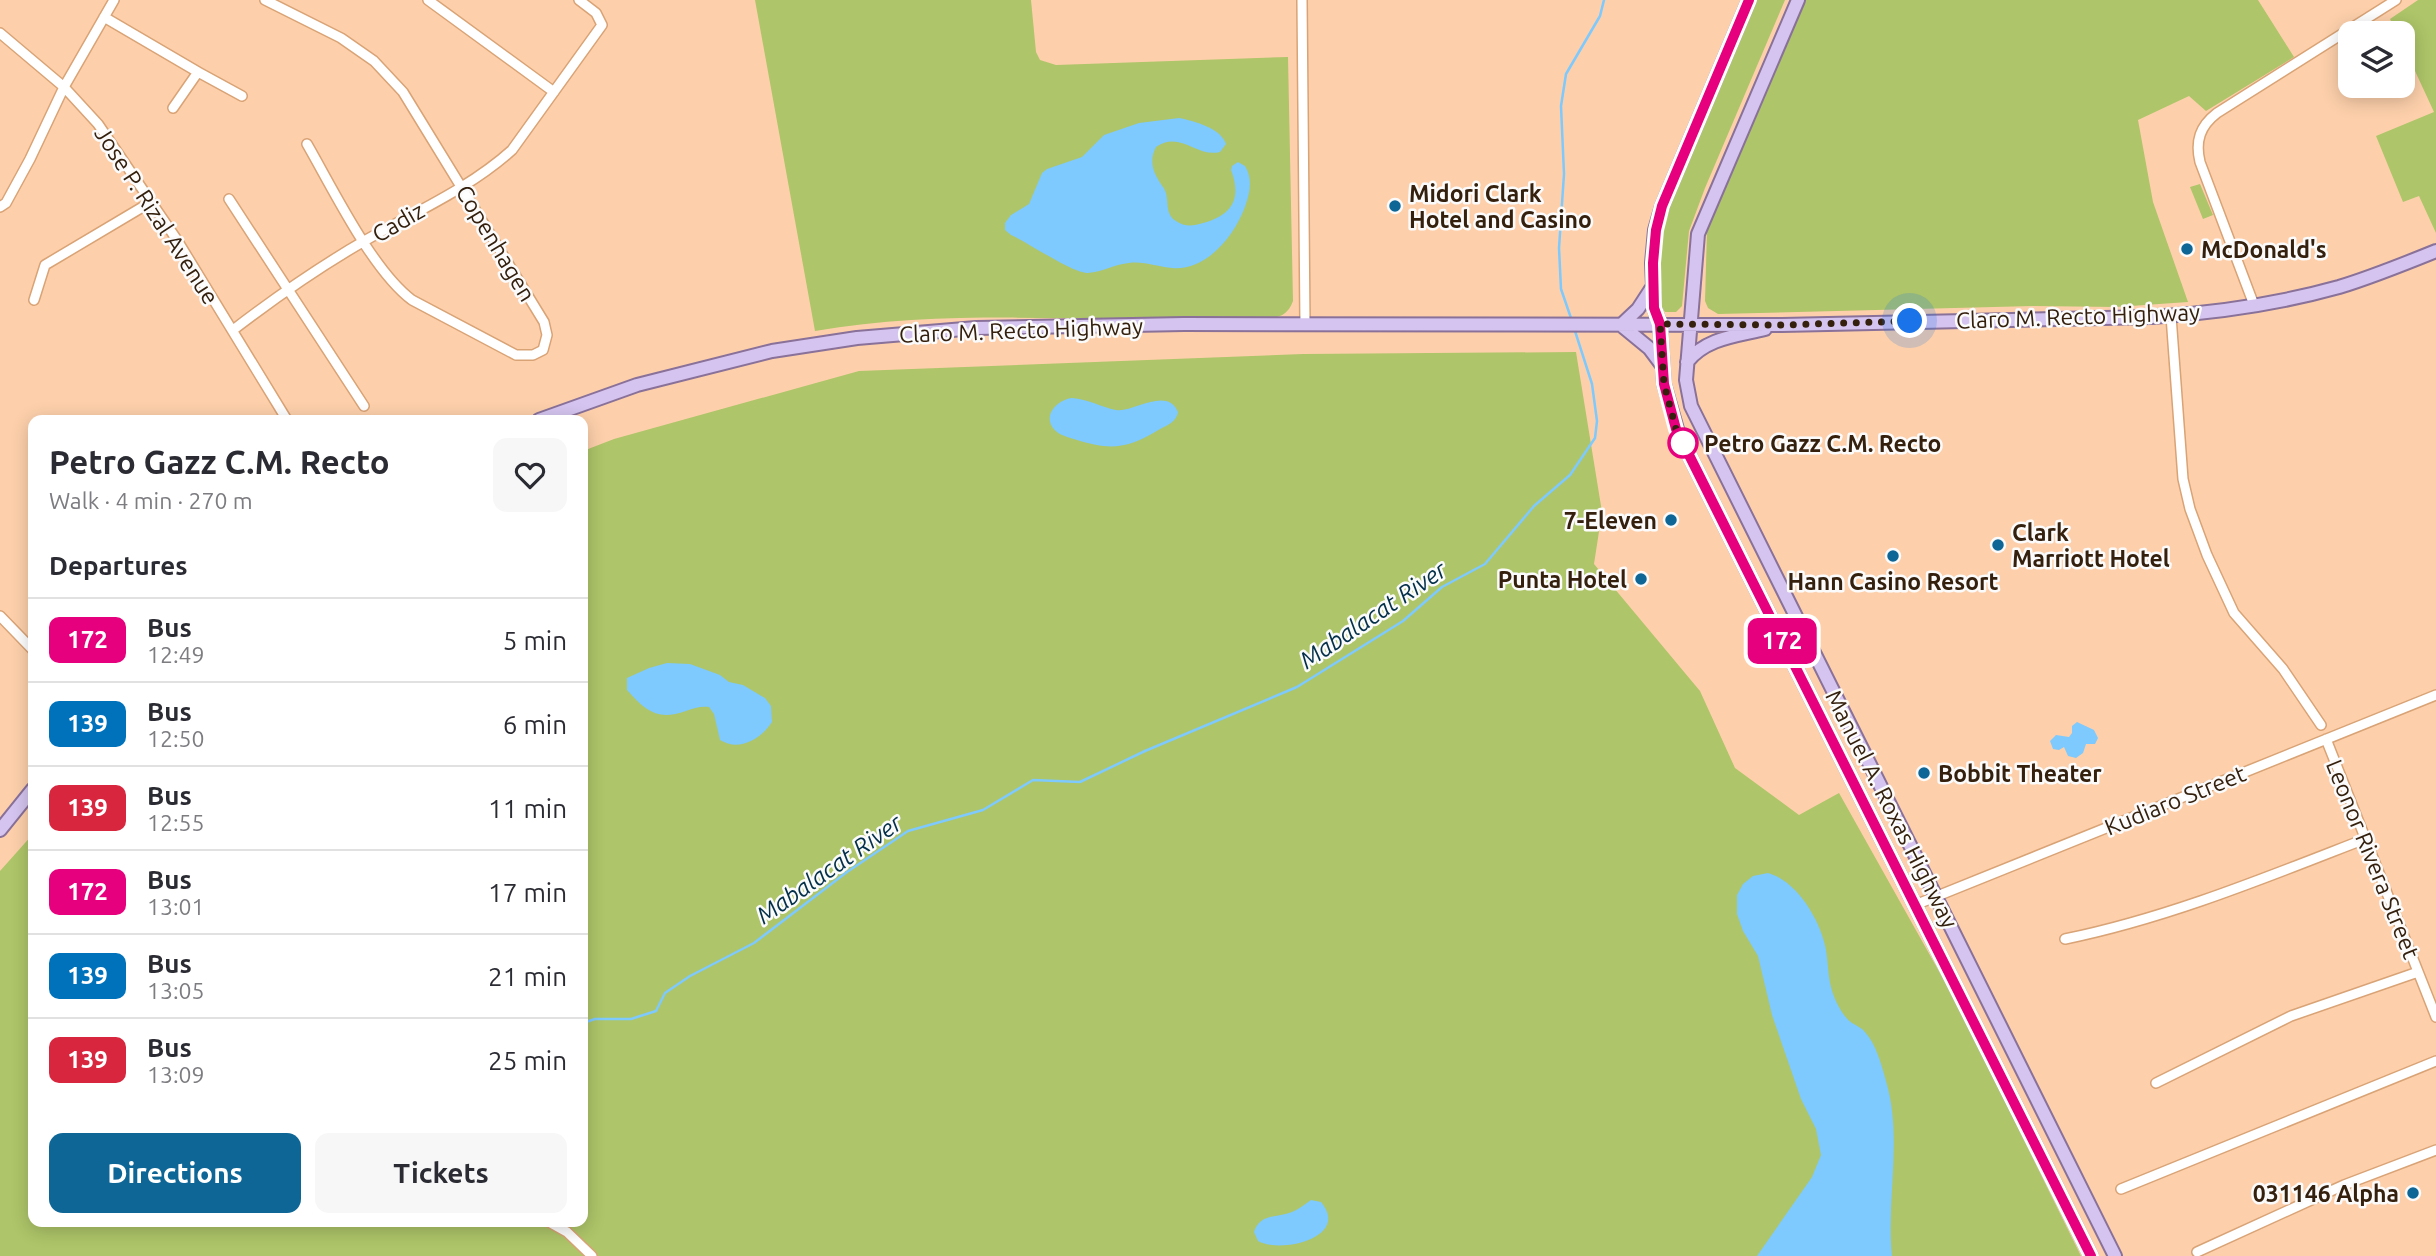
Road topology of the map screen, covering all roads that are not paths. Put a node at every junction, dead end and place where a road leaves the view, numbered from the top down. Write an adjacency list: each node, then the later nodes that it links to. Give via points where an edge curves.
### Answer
1 (114, 0): 9 (street)
2 (265, 0): 17 (street, Copenhagen, via 341,38 374,61 403,92)
3 (428, 0): 13 (street)
4 (579, 0): 13 (street, Cadiz, via 596,13 602,25)
5 (1302, 0): 28 (street)
6 (1749, 0): 23 (main road, Manuel A. Roxas Highway, via 1662,206)
7 (1798, 0): 31 (main road, Manuel A. Roxas Highway, via 1698,234)
8 (2396, 0): 26 (street, via 2217,113 2203,127 2197,145 2200,162)
9 (104, 16): 11 (street); 12 (street)
10 (0, 33): 12 (street, Jose P. Rizal Avenue)
11 (198, 72): 14 (street); 15 (street)
12 (64, 87): 19 (street, Jose P. Rizal Avenue, via 97,124); 20 (street, via 30,159)
13 (554, 92): 17 (street, Cadiz, via 512,150)
14 (242, 96)
15 (173, 108)
16 (307, 145): 21 (street)
17 (462, 186): 21 (street, Cadiz); 21 (street, Copenhagen, via 544,322 543,350 516,355 412,300 398,290)
18 (229, 200): 24 (street)
19 (151, 202): 25 (street, via 45,265); 33 (street, Jose P. Rizal Avenue)
20 (0, 207)
21 (363, 241): 24 (street, Cadiz)
22 (2436, 251): 26 (main road, Claro M. Recto Highway, via 2337,288)
23 (1653, 286): 29 (main road, via 1639,309); 30 (main road, Manuel A. Roxas Highway)
24 (287, 288): 33 (street, Cadiz); 36 (street)
25 (34, 300)
26 (2254, 305): 27 (main road, Claro M. Recto Highway)
27 (2171, 316): 32 (main road, Claro M. Recto Highway); 42 (street, via 2182,472 2190,509 2234,613 2283,669)
28 (1304, 324): 29 (main road, Claro M. Recto Highway); 38 (main road, Claro M. Recto Highway, via 976,328 840,340 772,351 660,379)
29 (1621, 324): 30 (main road, Claro M. Recto Highway); 35 (main road, via 1650,348)
30 (1660, 324): 31 (main road, Claro M. Recto Highway); 35 (main road, Manuel A. Roxas Highway)
31 (1690, 324): 32 (main road, Claro M. Recto Highway); 34 (main road, Manuel A. Roxas Highway)
32 (1782, 325): 34 (main road, via 1715,341)
33 (233, 330): 37 (street, Jose P. Rizal Avenue)
34 (1687, 362): 47 (main road, Manuel A. Roxas Highway, via 1691,407)
35 (1662, 366): 48 (main road, Manuel A. Roxas Highway, via 1676,429)
36 (364, 406)
37 (284, 415)
38 (552, 415)
39 (0, 616): 40 (street)
40 (28, 645)
41 (2436, 695): 43 (street, Kudiaro Street)
42 (2320, 724)
43 (2326, 739): 46 (street, Leonor Rivera Street); 47 (street, Kudiaro Street)
44 (28, 795): 45 (main road)
45 (0, 830)
46 (2365, 839): 49 (street, via 2206,899); 50 (street, Leonor Rivera Street)
47 (1937, 895): 48 (street, Kudiaro Street); 60 (main road, Manuel A. Roxas Highway)
48 (1915, 905): 59 (main road, Manuel A. Roxas Highway)
49 (2065, 939)
50 (2418, 972): 51 (street, Leonor Rivera Street); 53 (street, via 2291,1016)
51 (2436, 1017)
52 (2436, 1061): 55 (street)
53 (2155, 1083)
54 (2436, 1150): 57 (street, via 2344,1185)
55 (2121, 1189)
56 (558, 1227): 58 (street)
57 (2197, 1252)
58 (592, 1256)
59 (2091, 1256)
60 (2115, 1256)

